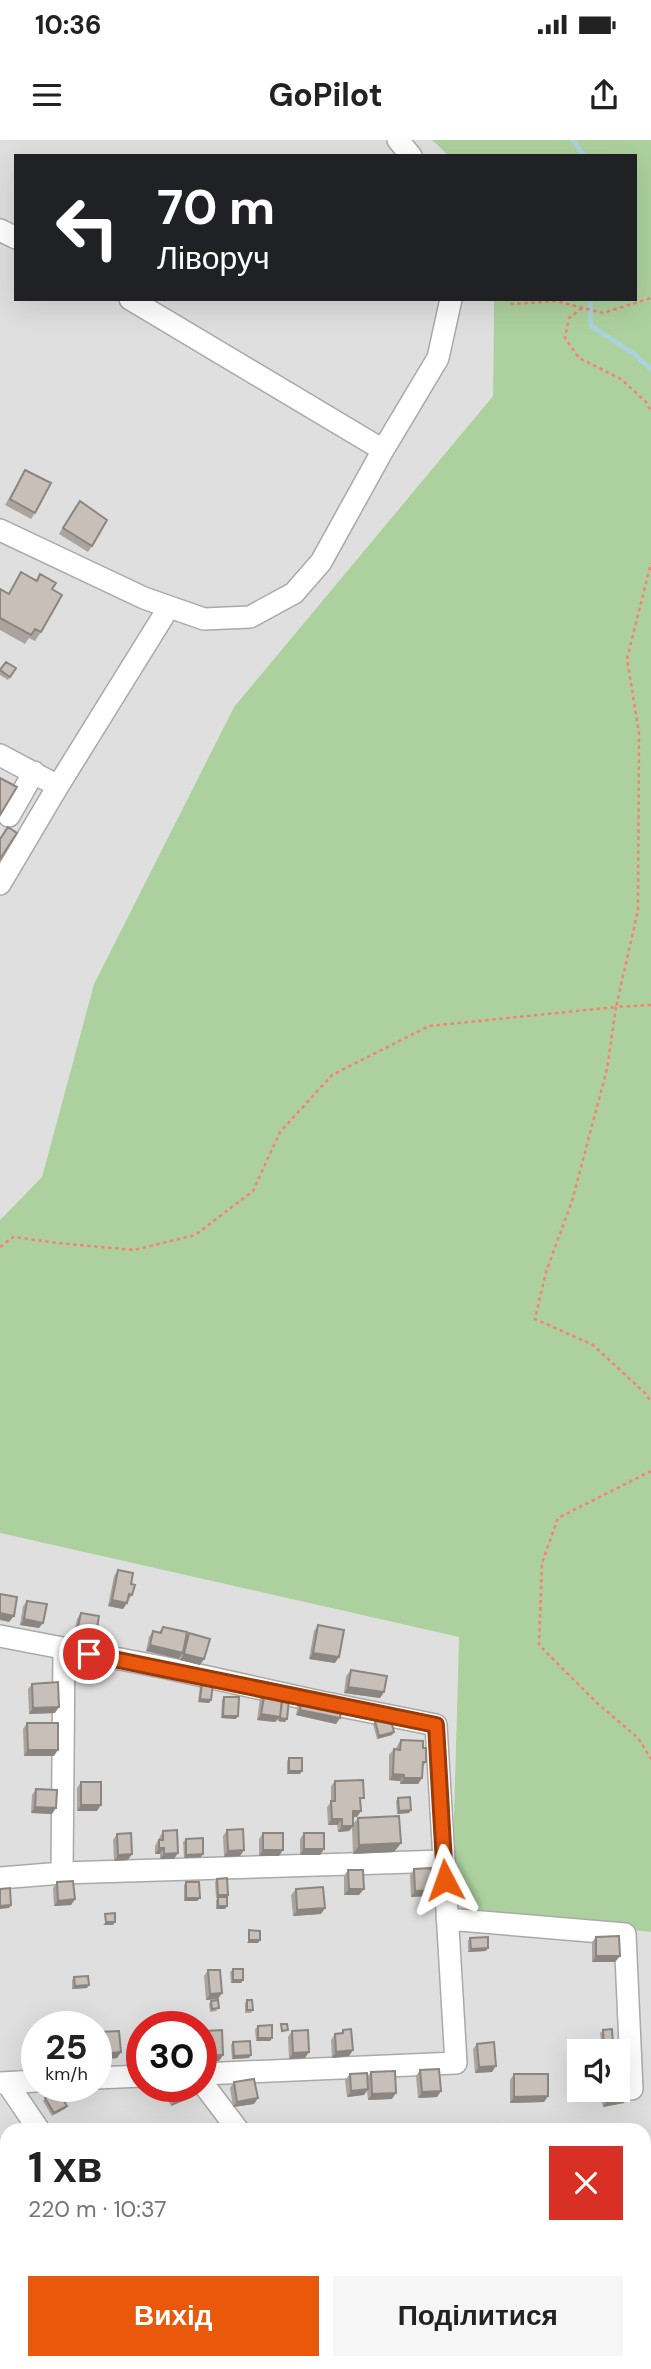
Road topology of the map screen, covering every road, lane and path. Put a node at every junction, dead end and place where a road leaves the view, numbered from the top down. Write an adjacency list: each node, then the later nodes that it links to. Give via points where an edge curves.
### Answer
1 (398, 140): 2 (street)
2 (409, 154)
3 (651, 298): 9 (path, via 603,313)
4 (133, 301): 11 (street)
5 (451, 301): 11 (street, via 439,358)
6 (508, 301): 8 (path)
7 (556, 301): 9 (path)
8 (556, 301)
9 (582, 307): 10 (path, via 569,318 565,338 579,358 621,379)
10 (651, 412)
11 (383, 450): 14 (street, via 321,562 294,593 250,617 204,619)
12 (0, 530): 14 (street)
13 (651, 563): 21 (path, via 627,659 639,733 638,910)
14 (169, 607): 17 (street)
15 (0, 755): 16 (street)
16 (34, 772): 17 (street); 18 (street)
17 (58, 786): 19 (street)
18 (9, 816)
19 (0, 884)
20 (651, 1005): 21 (path)
21 (616, 1007): 22 (path, via 429,1026 332,1075 280,1132 253,1191 195,1235 134,1250 13,1237); 23 (path, via 607,1069 535,1319 593,1345)
22 (0, 1247)
23 (651, 1402)
24 (651, 1471): 27 (path, via 558,1518 542,1563 539,1645 638,1738)
25 (0, 1636): 26 (street)
26 (64, 1649): 28 (street, via 436,1725); 29 (street)
27 (651, 1759)
28 (444, 1861): 29 (street); 31 (street)
29 (62, 1873): 30 (street)
30 (0, 1878)
31 (447, 1919): 32 (street, via 456,2063); 34 (street, via 625,1934)
32 (217, 2073)
33 (4, 2083): 36 (street)
34 (632, 2089)
35 (217, 2102): 37 (street)
36 (34, 2123)
37 (233, 2123)

